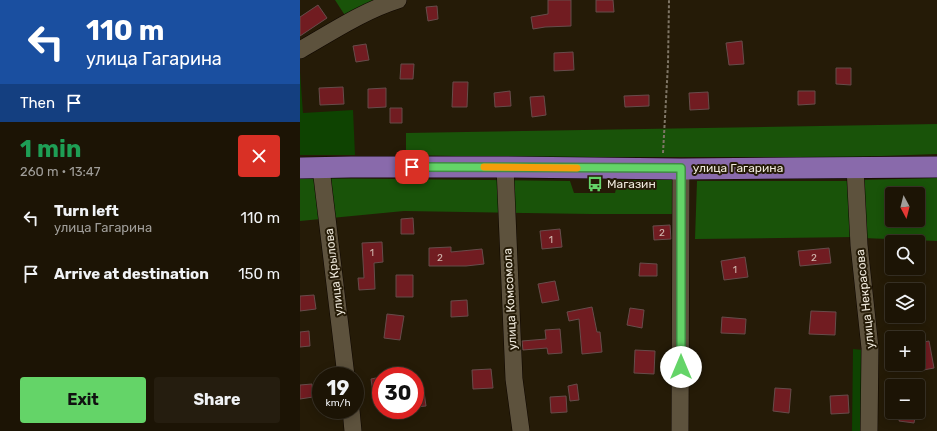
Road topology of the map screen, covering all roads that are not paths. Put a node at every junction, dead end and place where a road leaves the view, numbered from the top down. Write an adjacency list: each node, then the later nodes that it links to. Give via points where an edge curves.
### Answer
1 (398, 0): 2 (street, via 362,15)
2 (300, 50)
3 (505, 167): 7 (main road, улица Гагарина); 8 (main road, улица Гагарина); 12 (street, улица Комсомола, via 514,379)
4 (855, 167): 5 (main road, улица Гагарина); 8 (main road, улица Гагарина); 14 (street, улица Некрасова, via 859,245 870,348)
5 (937, 167)
6 (300, 168): 7 (main road, улица Гагарина)
7 (321, 168): 9 (street, улица Крылова)
8 (672, 168): 13 (street)
9 (345, 367)
10 (351, 419): 11 (street)
11 (352, 431)
12 (521, 431)
13 (680, 431)
14 (869, 431)

